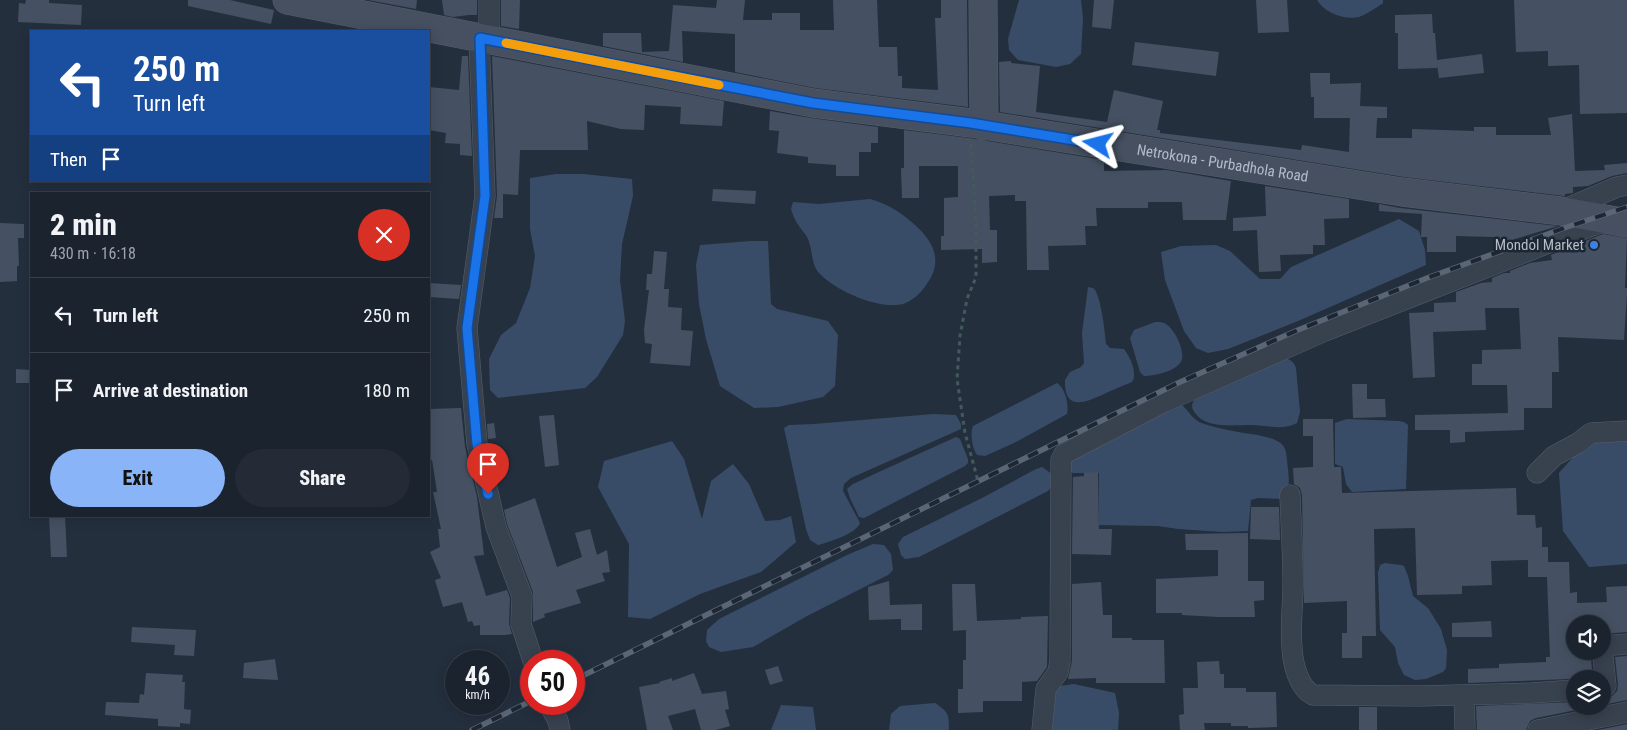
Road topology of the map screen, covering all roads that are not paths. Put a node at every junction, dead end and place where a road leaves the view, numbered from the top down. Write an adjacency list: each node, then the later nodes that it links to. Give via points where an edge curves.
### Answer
1 (287, 0): 4 (main road, Netrokona - Purbadhola Road)
2 (489, 0): 4 (street)
3 (983, 0): 5 (main road)
4 (484, 39): 5 (main road, Netrokona - Purbadhola Road, via 813,103); 14 (street, via 485,196 467,328 476,434 496,527 522,596 521,624)
5 (977, 125): 7 (main road, Netrokona - Purbadhola Road, via 1402,192)
6 (1627, 185): 7 (street)
7 (1561, 212): 8 (main road, Netrokona - Purbadhola Road)
8 (1617, 222): 20 (street, via 1325,331 1164,402 1064,454 1061,460 1060,511 1060,660 1058,672 1046,689)
9 (1627, 431): 10 (street, via 1591,433 1554,456)
10 (1537, 473)
11 (1290, 495): 16 (street, via 1292,648 1298,676 1308,692 1340,696)
12 (1627, 644): 13 (street)
13 (1611, 646)
14 (529, 650)
15 (1566, 691): 16 (street)
16 (1464, 694): 21 (street)
17 (1627, 712): 22 (street)
18 (555, 715): 19 (street)
19 (560, 730)
20 (1042, 730)
21 (1465, 730)
22 (1538, 730)

